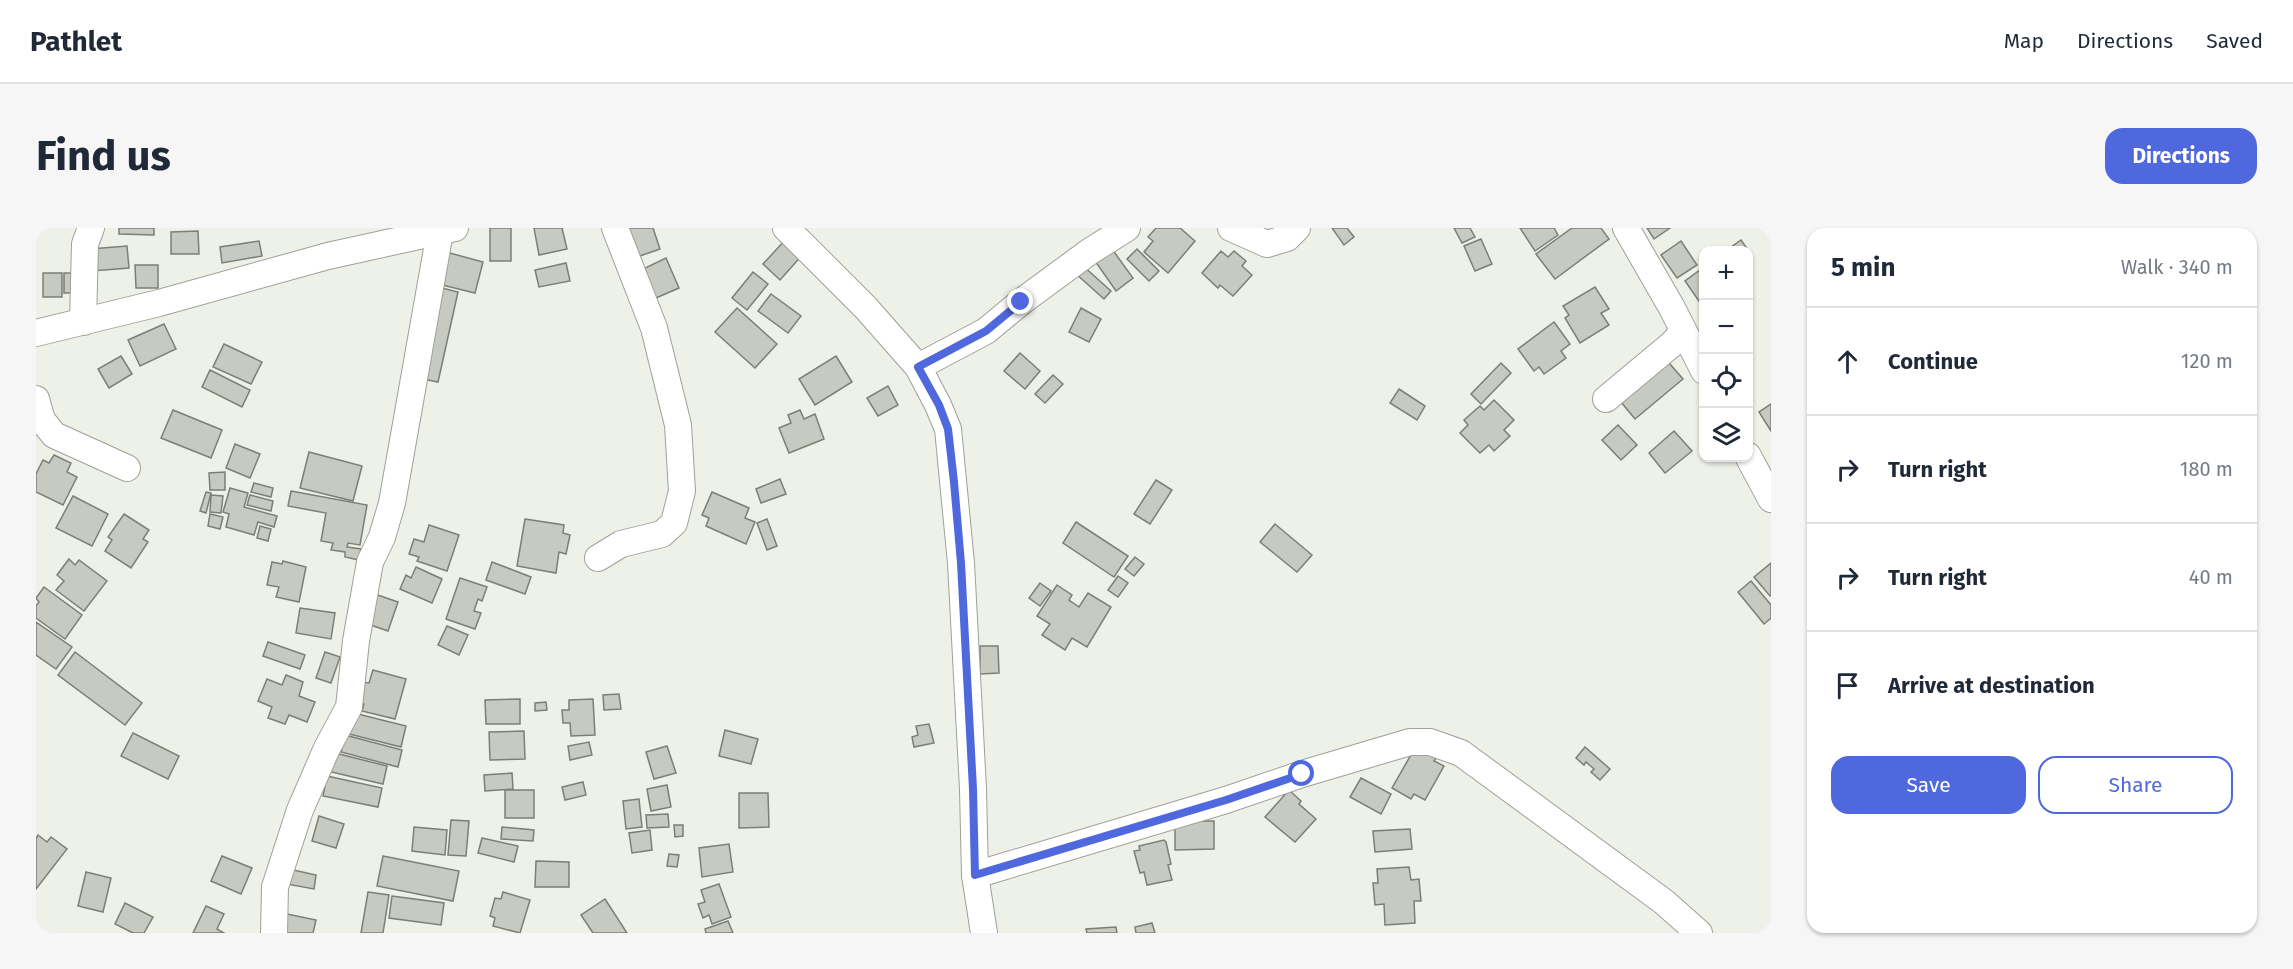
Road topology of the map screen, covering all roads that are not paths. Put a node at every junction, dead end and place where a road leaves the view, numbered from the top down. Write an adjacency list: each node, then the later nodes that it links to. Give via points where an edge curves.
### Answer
1 (91, 228): 9 (street, via 85,244)
2 (615, 228): 19 (street, via 654,328 678,425 682,491 674,523 662,534 621,544)
3 (786, 228): 13 (street)
4 (1127, 228): 13 (street, via 1029,295 986,331)
5 (1230, 228): 6 (street, via 1267,244 1287,238)
6 (1297, 228)
7 (1626, 228): 10 (street)
8 (448, 230): 9 (street, via 328,256); 21 (street, via 392,502 370,562 349,707 327,748 275,887)
9 (84, 322): 11 (street)
10 (1683, 332): 12 (street); 15 (street)
11 (36, 333)
12 (1699, 362)
13 (918, 367): 20 (street, via 948,429 954,482 962,574)
14 (36, 399): 17 (street, via 42,420 54,435)
15 (1606, 399)
16 (1752, 462): 18 (street)
17 (127, 468)
18 (1771, 499)
19 (598, 558)
20 (975, 875): 22 (street); 23 (street, via 1410,742 1430,742 1461,753 1664,902)
21 (274, 933)
22 (984, 933)
23 (1699, 933)

